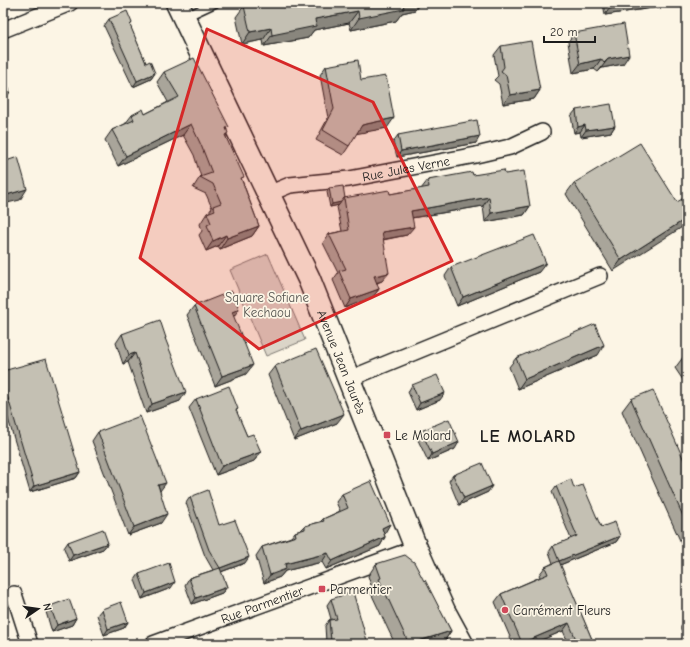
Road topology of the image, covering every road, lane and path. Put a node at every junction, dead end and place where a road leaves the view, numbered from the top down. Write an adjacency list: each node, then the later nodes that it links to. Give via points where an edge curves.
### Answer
1 (70, 3): 4 (street)
2 (215, 3): 3 (lane, Avenue Jean Jaurès)
3 (181, 10): 6 (main road, Avenue Jean Jaurès)
4 (3, 30)
5 (542, 132): 6 (street, Rue Jules Verne, via 510,147 476,155 349,179 290,185)
6 (268, 194): 8 (main road, Avenue Jean Jaurès, via 309,279)
7 (600, 276): 8 (street)
8 (349, 379): 9 (main road, Avenue Jean Jaurès)
9 (416, 548): 12 (street, Rue Parmentier); 13 (main road, Avenue Jean Jaurès)
10 (14, 594): 11 (street)
11 (30, 644)
12 (154, 644)
13 (462, 644)

